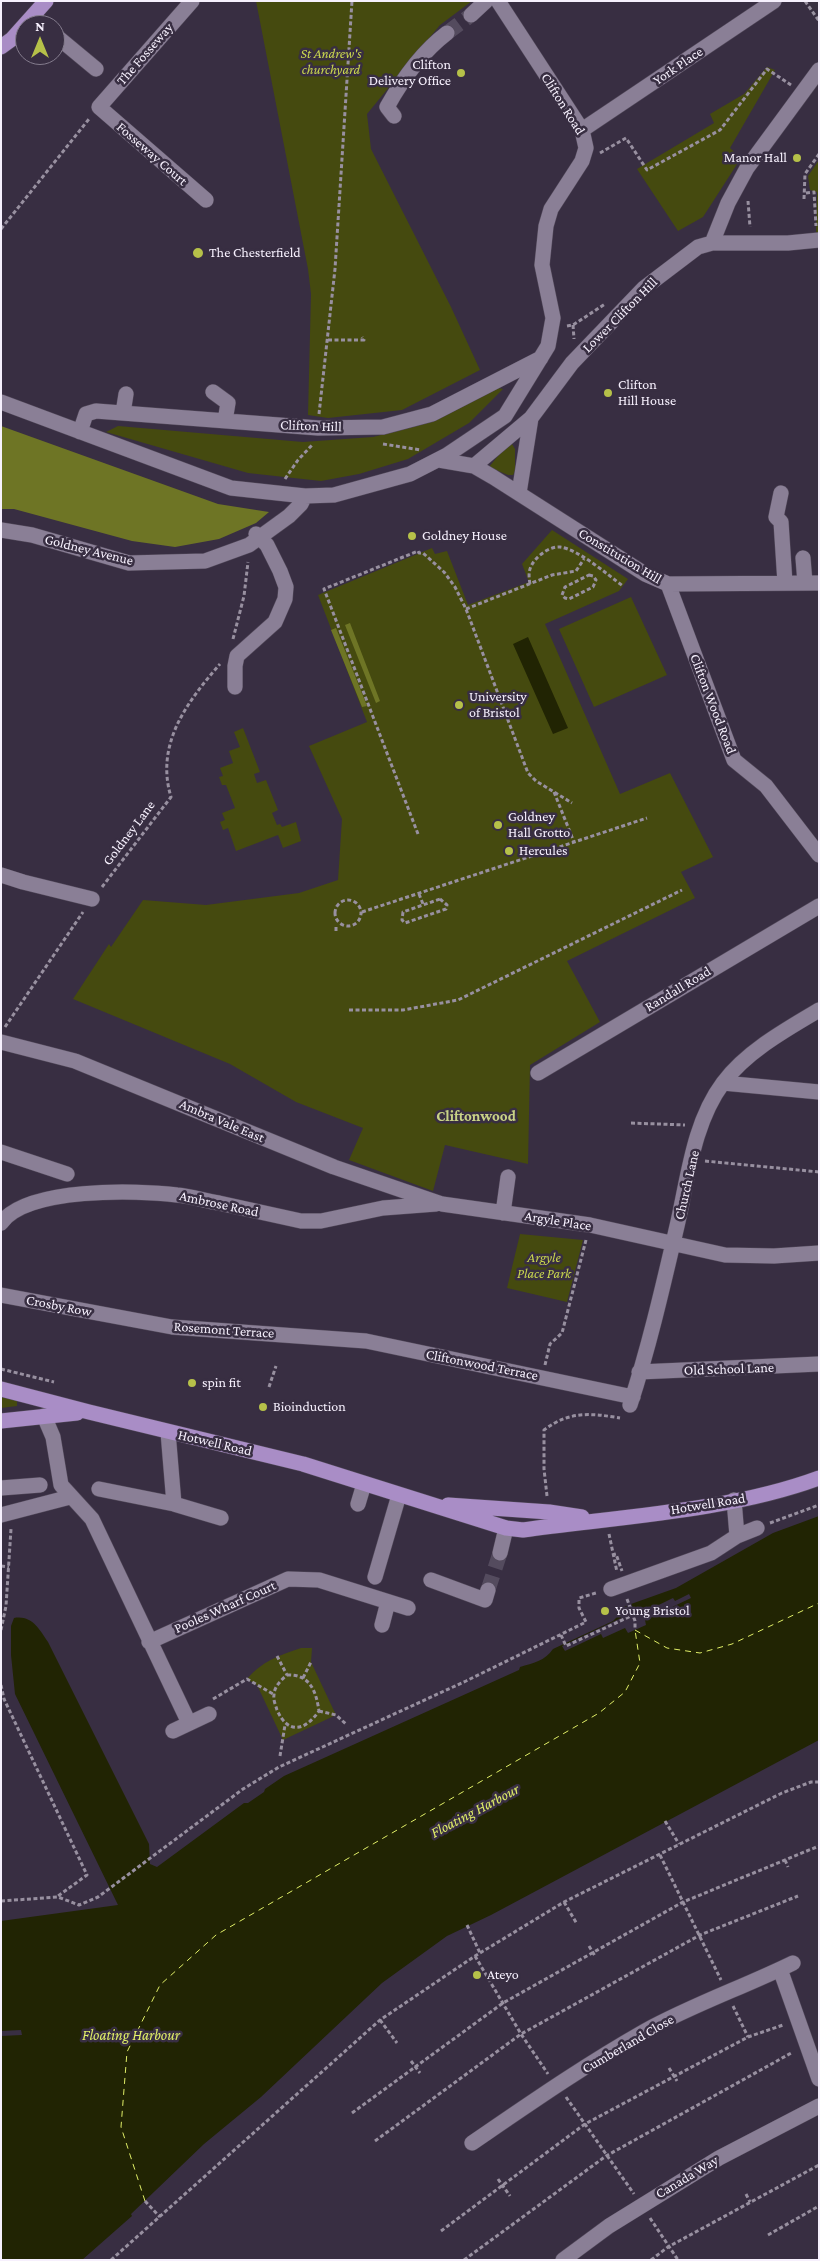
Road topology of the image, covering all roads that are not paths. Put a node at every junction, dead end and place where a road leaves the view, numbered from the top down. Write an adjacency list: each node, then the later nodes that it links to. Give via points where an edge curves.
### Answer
1 (46, 1): 6 (main road)
2 (192, 1): 14 (street, The Fosseway)
3 (486, 1): 7 (street)
4 (498, 1): 16 (street, Clifton Road)
5 (774, 1): 16 (street, York Place)
6 (40, 15)
7 (471, 15)
8 (446, 33): 15 (street, via 398,86 387,107)
9 (15, 37): 11 (main road)
10 (65, 43): 12 (street)
11 (1, 47)
12 (96, 69)
13 (819, 70): 19 (street, via 747,168)
14 (99, 107): 17 (street, Fosseway Court)
15 (394, 116)
16 (582, 130): 20 (street, Clifton Road, via 584,154 551,209 546,226 542,265 553,318 548,346)
17 (206, 200)
18 (819, 240): 19 (street, Lower Clifton Hill)
19 (712, 243): 25 (street, Lower Clifton Hill, via 698,247 644,288 572,363)
20 (541, 357): 26 (street, Clifton Hill, via 432,414 383,427 319,435); 28 (street, Clifton Road, via 505,416)
21 (213, 392): 26 (street, via 228,403)
22 (126, 394): 24 (street)
23 (1, 402): 27 (street)
24 (123, 413): 26 (street, Clifton Hill); 27 (street, Clifton Hill, via 96,411 86,414)
25 (532, 418): 29 (street, Lower Clifton Hill); 30 (street, Lower Clifton Hill)
26 (225, 421)
27 (80, 432): 32 (street, via 231,488)
28 (443, 457): 29 (street, Constitution Hill); 32 (street, via 410,474 367,487 334,495)
29 (474, 466): 30 (street, Constitution Hill)
30 (519, 493): 38 (street, Constitution Hill, via 645,574)
31 (781, 493): 36 (street, via 776,517 780,522)
32 (305, 496): 34 (street, Goldney Avenue, via 289,516)
33 (1, 530): 34 (street, Goldney Avenue, via 32,535 129,563 205,561)
34 (255, 539): 39 (street, via 267,545 286,587 285,599 274,622 237,656)
35 (803, 558): 37 (street)
36 (785, 583): 37 (street, Constitution Hill); 38 (street, Constitution Hill)
37 (812, 583)
38 (668, 584): 40 (street, Clifton Wood Road, via 734,760 766,786)
39 (235, 687)
40 (813, 837): 41 (street, Clifton Wood Road)
41 (819, 855)
42 (1, 875): 43 (street)
43 (92, 899)
44 (819, 906): 47 (street, Randall Road)
45 (819, 1010): 48 (street, Church Lane, via 740,1064)
46 (2, 1036): 53 (street, Ambra Vale East, via 75,1061 334,1167)
47 (538, 1073)
48 (723, 1083): 49 (street); 56 (street, Church Lane, via 701,1126)
49 (819, 1092)
50 (1, 1152): 51 (street)
51 (67, 1174)
52 (508, 1177): 54 (street)
53 (442, 1204): 54 (street, Argyle Place); 55 (street, Ambrose Road, via 383,1208 321,1221 301,1221 178,1195 118,1192 39,1200 5,1217)
54 (503, 1213): 56 (street, Argyle Place, via 590,1225)
55 (1, 1223)
56 (673, 1243): 57 (street, Argyle Place, via 737,1256); 62 (street, Church Lane)
57 (819, 1253)
58 (1, 1295): 59 (street, Crosby Row)
59 (117, 1317): 60 (street, Rosemont Terrace, via 172,1327)
60 (331, 1338): 64 (street, Cliftonwood Terrace, via 366,1341)
61 (819, 1364): 62 (street, Old School Lane)
62 (639, 1372): 64 (street, Church Lane)
63 (1, 1389): 65 (main road, Hotwell Road)
64 (631, 1402)
65 (89, 1412): 66 (main road); 68 (main road, Hotwell Road)
66 (44, 1416): 67 (main road); 75 (street, via 52,1437 61,1485)
67 (1, 1420)
68 (168, 1432): 70 (main road, Hotwell Road, via 303,1464); 77 (street)
69 (819, 1478): 76 (main road, Hotwell Road, via 796,1487)
70 (364, 1484): 74 (main road, Hotwell Road); 78 (street)
71 (40, 1485): 72 (street)
72 (1, 1488)
73 (99, 1489): 77 (street)
74 (399, 1495): 79 (main road, Hotwell Road); 87 (street)
75 (70, 1497): 80 (street); 94 (street, via 92,1519)
76 (734, 1500): 82 (main road, Hotwell Road); 85 (street)
77 (174, 1504): 81 (street)
78 (358, 1504)
79 (426, 1504): 82 (main road, Hotwell Road, via 549,1512); 83 (main road, Hotwell Road)
80 (7, 1514)
81 (221, 1518)
82 (601, 1519): 83 (main road, Hotwell Road, via 523,1530)
83 (506, 1528): 86 (street)
84 (757, 1528): 85 (street)
85 (737, 1536): 90 (street, via 711,1552)
86 (500, 1552)
87 (375, 1577)
88 (432, 1580): 89 (street, via 485,1600)
89 (488, 1590)
90 (618, 1591)
91 (388, 1602): 92 (street, Pooles Wharf Court); 93 (street); 94 (street, Pooles Wharf Court, via 319,1580 288,1579)
92 (408, 1608)
93 (382, 1625)
94 (149, 1642): 96 (street)
95 (209, 1714): 96 (street)
96 (189, 1724): 97 (street)
97 (173, 1731)
98 (819, 2079): 100 (street, Cumberland Close, via 806,2045 786,1966 645,2031)
99 (819, 2106): 101 (street, Canada Way, via 719,2158 609,2226)
100 (472, 2143)
101 (562, 2260)

